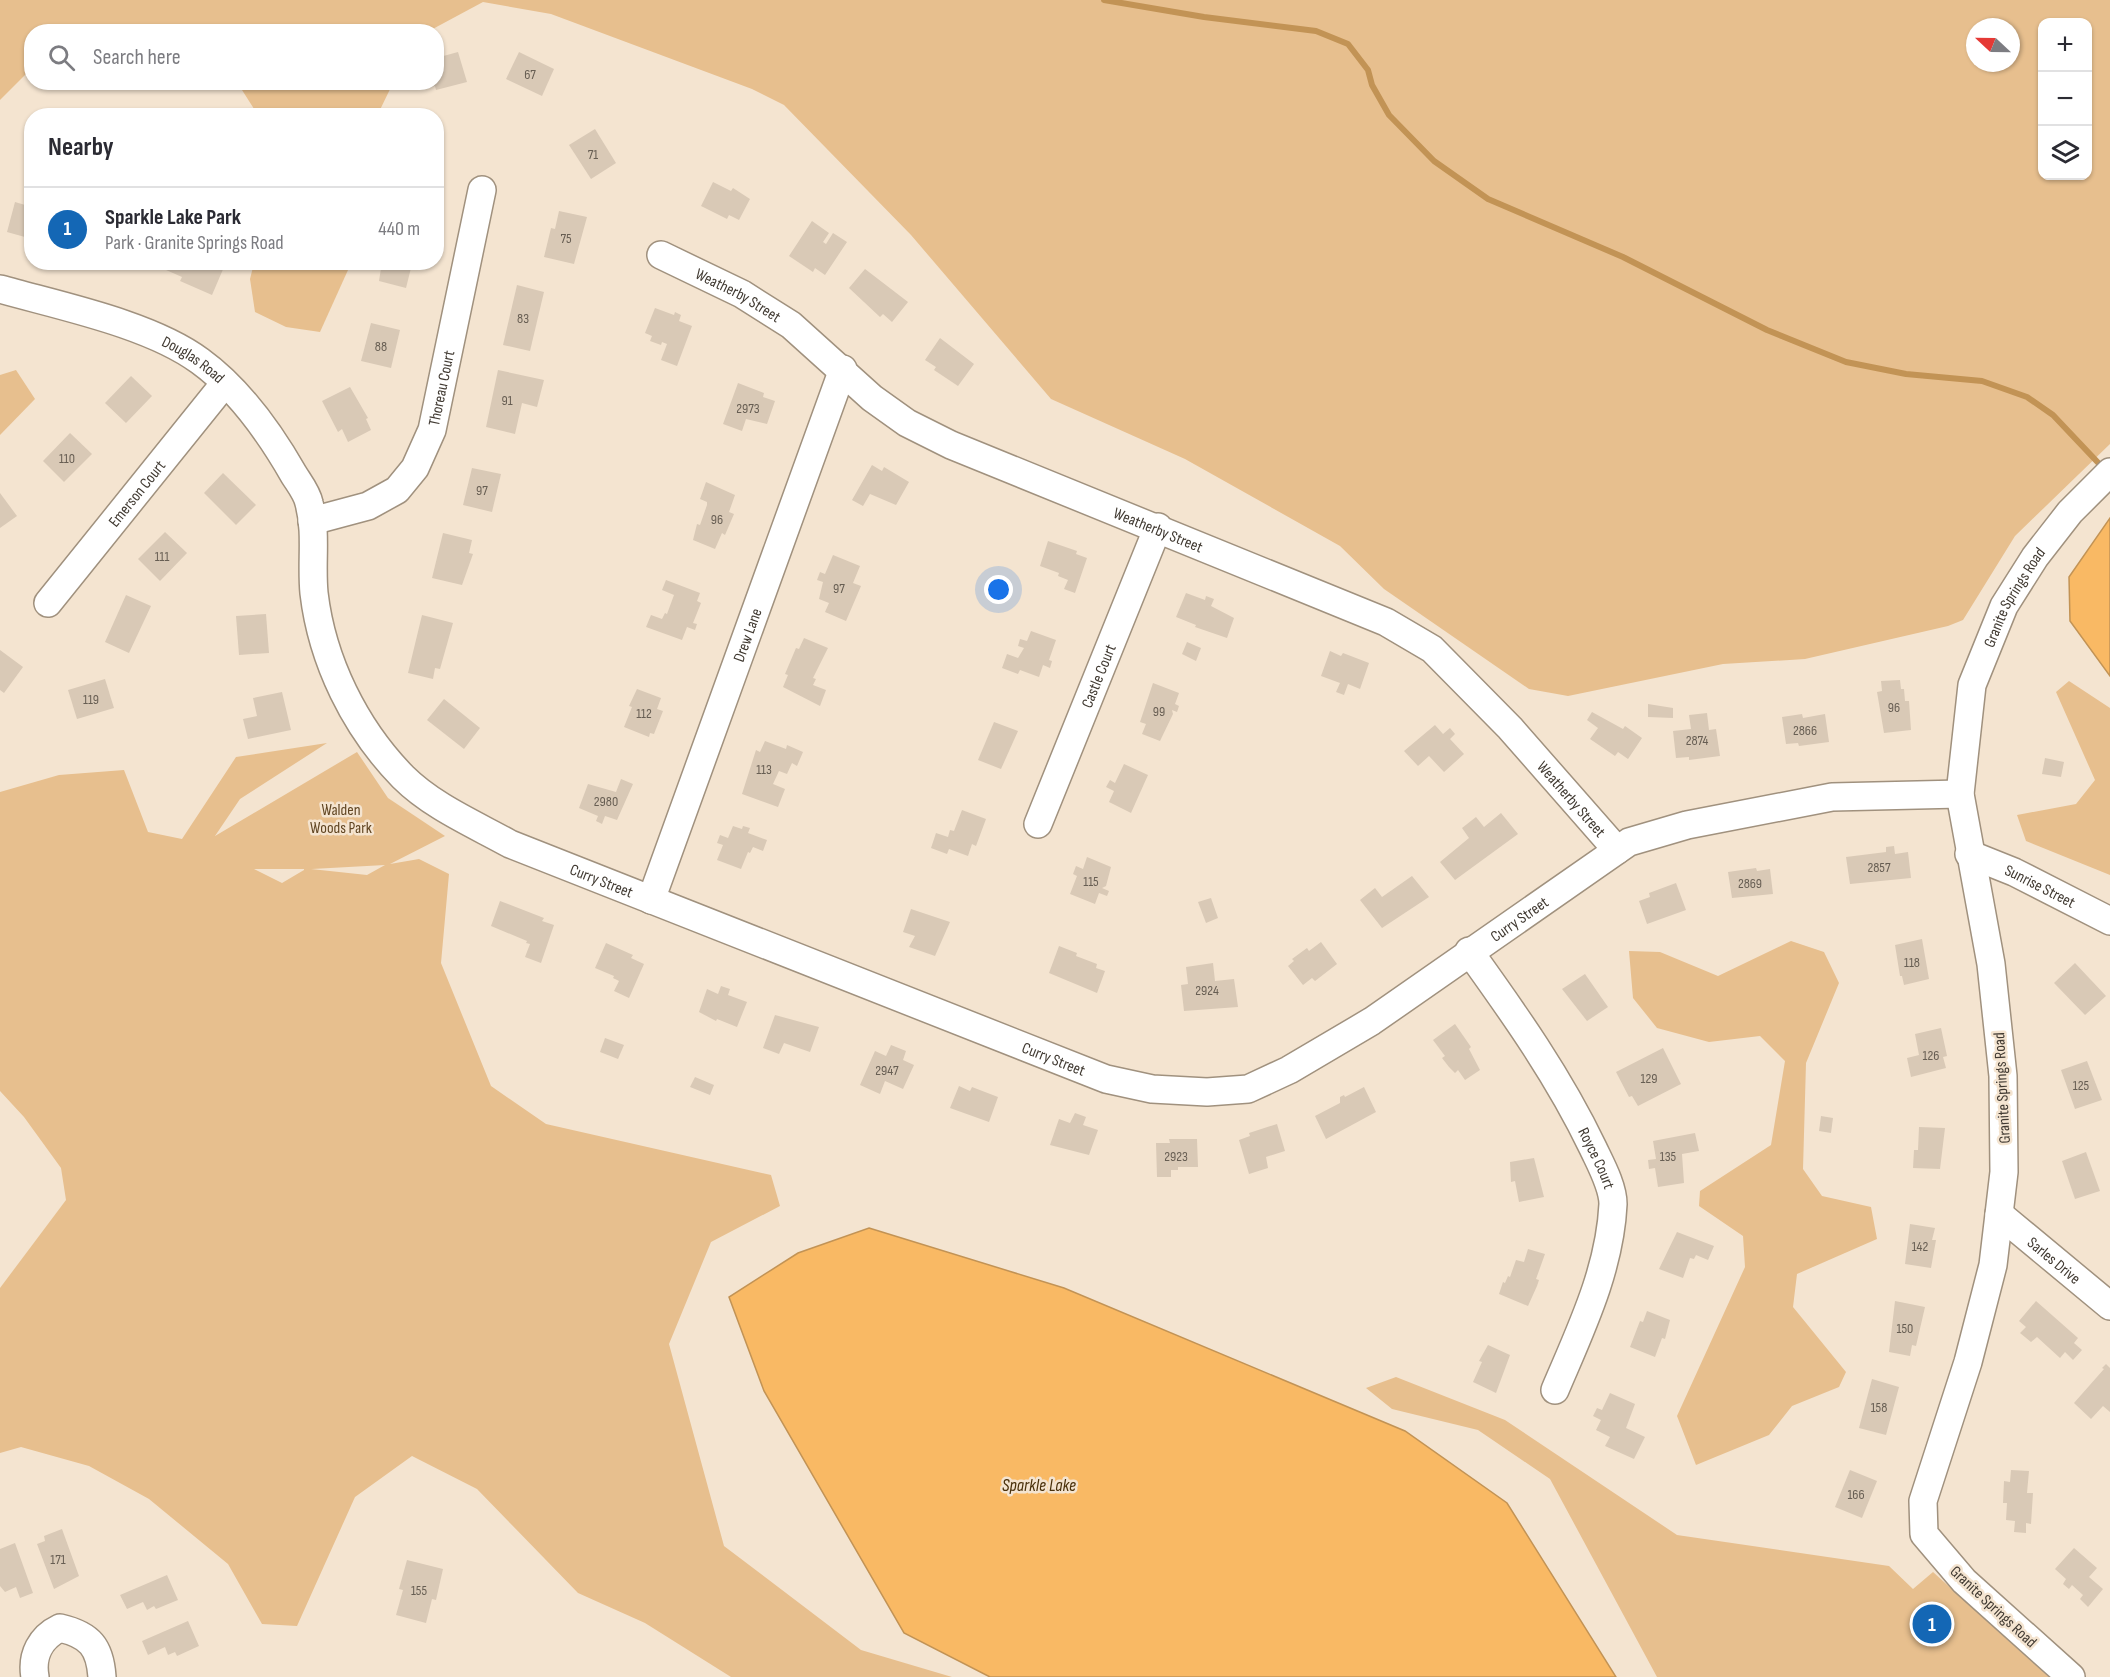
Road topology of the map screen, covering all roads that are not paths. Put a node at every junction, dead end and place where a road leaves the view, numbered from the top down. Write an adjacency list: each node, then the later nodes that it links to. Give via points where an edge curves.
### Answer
1 (482, 190): 7 (street, Thoreau Court, via 432,430 415,468 397,490 368,506)
2 (661, 255): 4 (street, Weatherby Street, via 742,294 792,325)
3 (0, 289): 5 (street, Douglas Road, via 106,318 159,340 199,360)
4 (843, 369): 8 (street, Weatherby Street, via 872,398 924,432); 14 (street, Drew Lane)
5 (225, 383): 7 (street, Douglas Road, via 269,431 309,500); 9 (street, Emerson Court)
6 (2110, 472): 10 (street, Granite Springs Road, via 2070,512 2004,606 1972,685)
7 (312, 521): 14 (street, Curry Street, via 314,591 322,635 337,679 375,746 404,778 441,806 510,844)
8 (1158, 527): 11 (street, Castle Court); 12 (street, Weatherby Street, via 1386,622 1432,650 1510,728)
9 (48, 603)
10 (1960, 794): 12 (street, Curry Street, via 1832,796 1687,825 1629,842); 13 (street, Granite Springs Road)
11 (1038, 824)
12 (1617, 850): 16 (street, Curry Street)
13 (1969, 854): 15 (street, Sunrise Street, via 2014,872); 17 (street, Granite Springs Road, via 1991,964 2003,1076 2004,1172)
14 (651, 900): 16 (street, Curry Street, via 1106,1079 1163,1090 1248,1089 1290,1070 1372,1021)
15 (2110, 921)
16 (1470, 951): 19 (street, Royce Court, via 1571,1103 1613,1201 1609,1239 1594,1297)
17 (1999, 1214): 18 (street, Sarles Drive); 22 (street, Granite Springs Road, via 1993,1265 1968,1362 1923,1501 1924,1533 1964,1581)
18 (2110, 1306)
19 (1555, 1390)
20 (35, 1677): 21 (street, via 33,1666 38,1650 48,1634 60,1628 87,1638 101,1656)
21 (102, 1677)
22 (2071, 1677)

